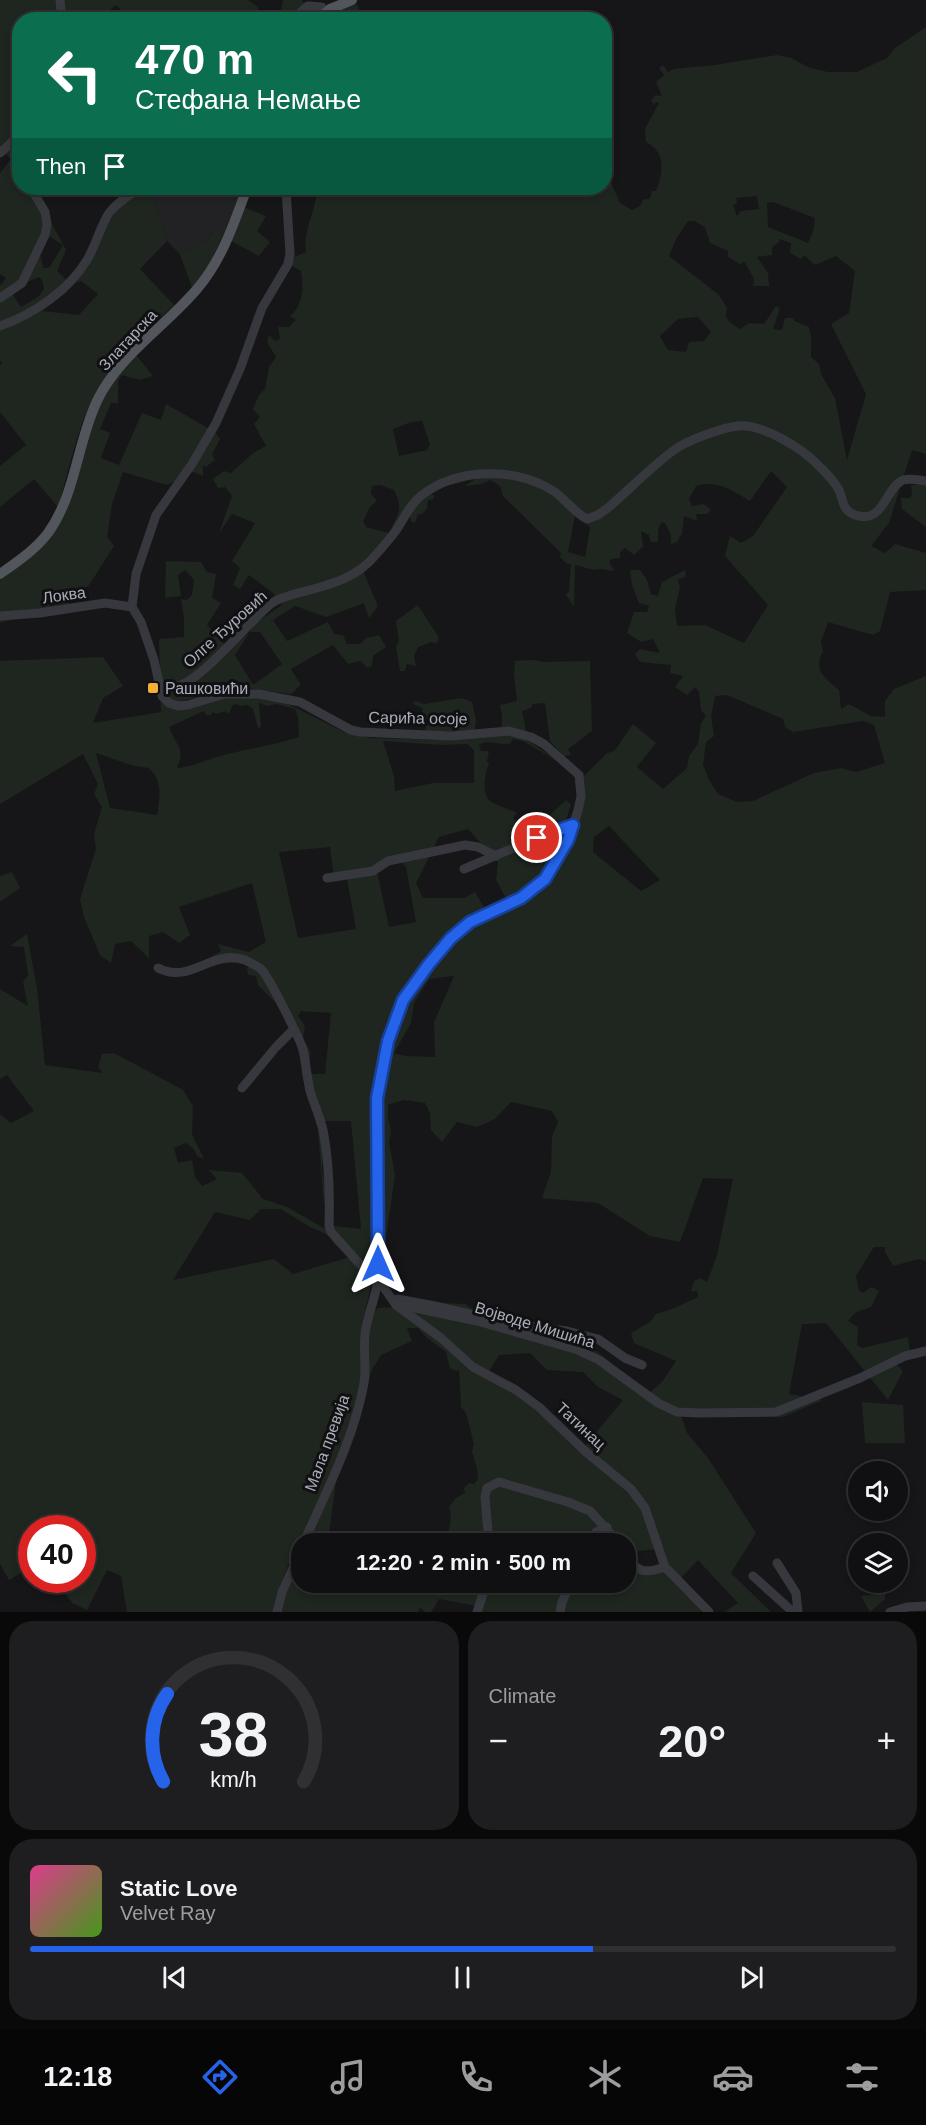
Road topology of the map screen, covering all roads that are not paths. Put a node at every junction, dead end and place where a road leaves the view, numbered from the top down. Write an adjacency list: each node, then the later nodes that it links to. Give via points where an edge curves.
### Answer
1 (345, 1): 2 (main road)
2 (321, 11): 3 (street, via 308,6)
3 (301, 12)
4 (12, 142): 5 (street)
5 (0, 153)
6 (36, 195): 10 (street, via 45,212 45,236 21,283)
7 (130, 195): 11 (street, via 109,213 76,276 46,302)
8 (245, 195): 13 (main road, Златарска, via 218,258 200,287 125,361 97,400 65,500 53,524 34,548)
9 (286, 195): 14 (street, via 288,264 262,308 216,423 156,515 136,574)
10 (0, 298)
11 (0, 326)
12 (926, 481): 16 (street, Олге Ђуровић, via 903,480 881,508 859,516 843,506 839,489 817,463 770,432 739,426 675,449 609,507 587,519 551,490 520,478 480,473 459,478 422,495 372,558 353,575 274,602 187,682 176,686)
13 (0, 574)
14 (132, 607): 15 (street, Локва, via 105,603); 16 (street, Сарића осоје, via 141,622)
15 (0, 616)
16 (158, 683): 17 (street, Сарића осоје, via 162,696 178,706 224,694 259,694 300,702 360,732 451,736 508,731 531,737 579,775 581,796)
17 (573, 825): 18 (street); 24 (street, Сарића осоје, via 545,879 521,898 470,922 451,938 403,1000 388,1041 377,1098)
18 (496, 856): 19 (street); 20 (street, via 465,845 388,861 373,871)
19 (464, 869)
20 (327, 878)
21 (158, 968): 22 (street, via 180,974 228,956 245,960 262,969)
22 (294, 1029): 23 (street); 24 (street, via 322,1129 331,1232)
23 (242, 1088)
24 (378, 1279): 25 (street); 29 (street, Мала превија, via 366,1328 364,1382 353,1423)
25 (394, 1301): 26 (street, Војводе Мишића, via 575,1349 599,1360 677,1412 776,1412 905,1356); 27 (street, Војводе Мишића, via 567,1331 598,1339); 34 (street, Татинац, via 473,1367 539,1407 631,1489 645,1508)
26 (926, 1351)
27 (642, 1365)
28 (607, 1527): 30 (street, via 590,1511 499,1482 486,1488); 31 (street); 32 (street)
29 (308, 1533)
30 (488, 1533)
31 (596, 1533)
32 (612, 1533)
33 (777, 1563): 46 (street, via 796,1593)
34 (665, 1567): 35 (street, via 644,1571); 44 (street, Татинац)
35 (636, 1568)
36 (291, 1572): 41 (street)
37 (753, 1576): 45 (street)
38 (483, 1593): 42 (street)
39 (566, 1593): 43 (street)
40 (926, 1606): 47 (street)
41 (277, 1612)
42 (477, 1612)
43 (560, 1612)
44 (709, 1612)
45 (793, 1612)
46 (798, 1612)
47 (890, 1612)

